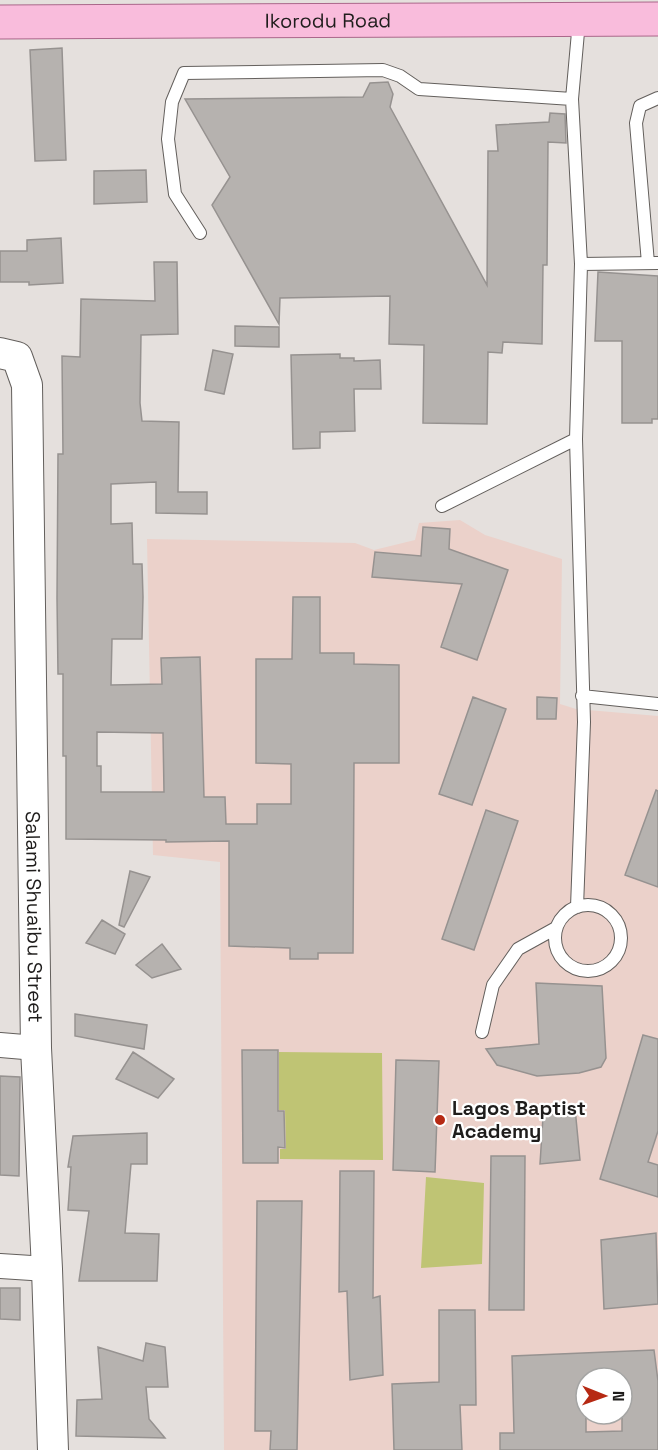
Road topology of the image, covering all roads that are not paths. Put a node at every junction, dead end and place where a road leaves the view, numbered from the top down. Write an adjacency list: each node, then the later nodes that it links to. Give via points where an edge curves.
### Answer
1 (658, 19): 2 (main road, Ikorodu Road)
2 (579, 20): 3 (main road, Ikorodu Road); 5 (lane)
3 (0, 21)
4 (658, 98): 7 (lane, via 640,106 636,123)
5 (572, 99): 6 (lane, via 419,89 383,70 184,73 172,102 168,139 175,194); 8 (lane)
6 (200, 233)
7 (653, 263): 8 (lane)
8 (581, 264): 10 (lane)
9 (0, 353): 18 (street, Salami Shuaibu Street, via 17,357 27,385)
10 (576, 440): 11 (lane); 12 (lane)
11 (442, 506)
12 (582, 696): 13 (lane); 14 (lane)
13 (658, 704)
14 (577, 907): 15 (lane, via 568,911); 15 (lane, via 598,906 614,918 621,938 608,965 588,971 569,965 556,949)
15 (556, 928): 16 (lane, via 518,949 493,985)
16 (482, 1032)
17 (0, 1046): 18 (street)
18 (36, 1048): 20 (street, Salami Shuaibu Street)
19 (0, 1266): 20 (street)
20 (47, 1269): 21 (street, Salami Shuaibu Street)
21 (53, 1450)

